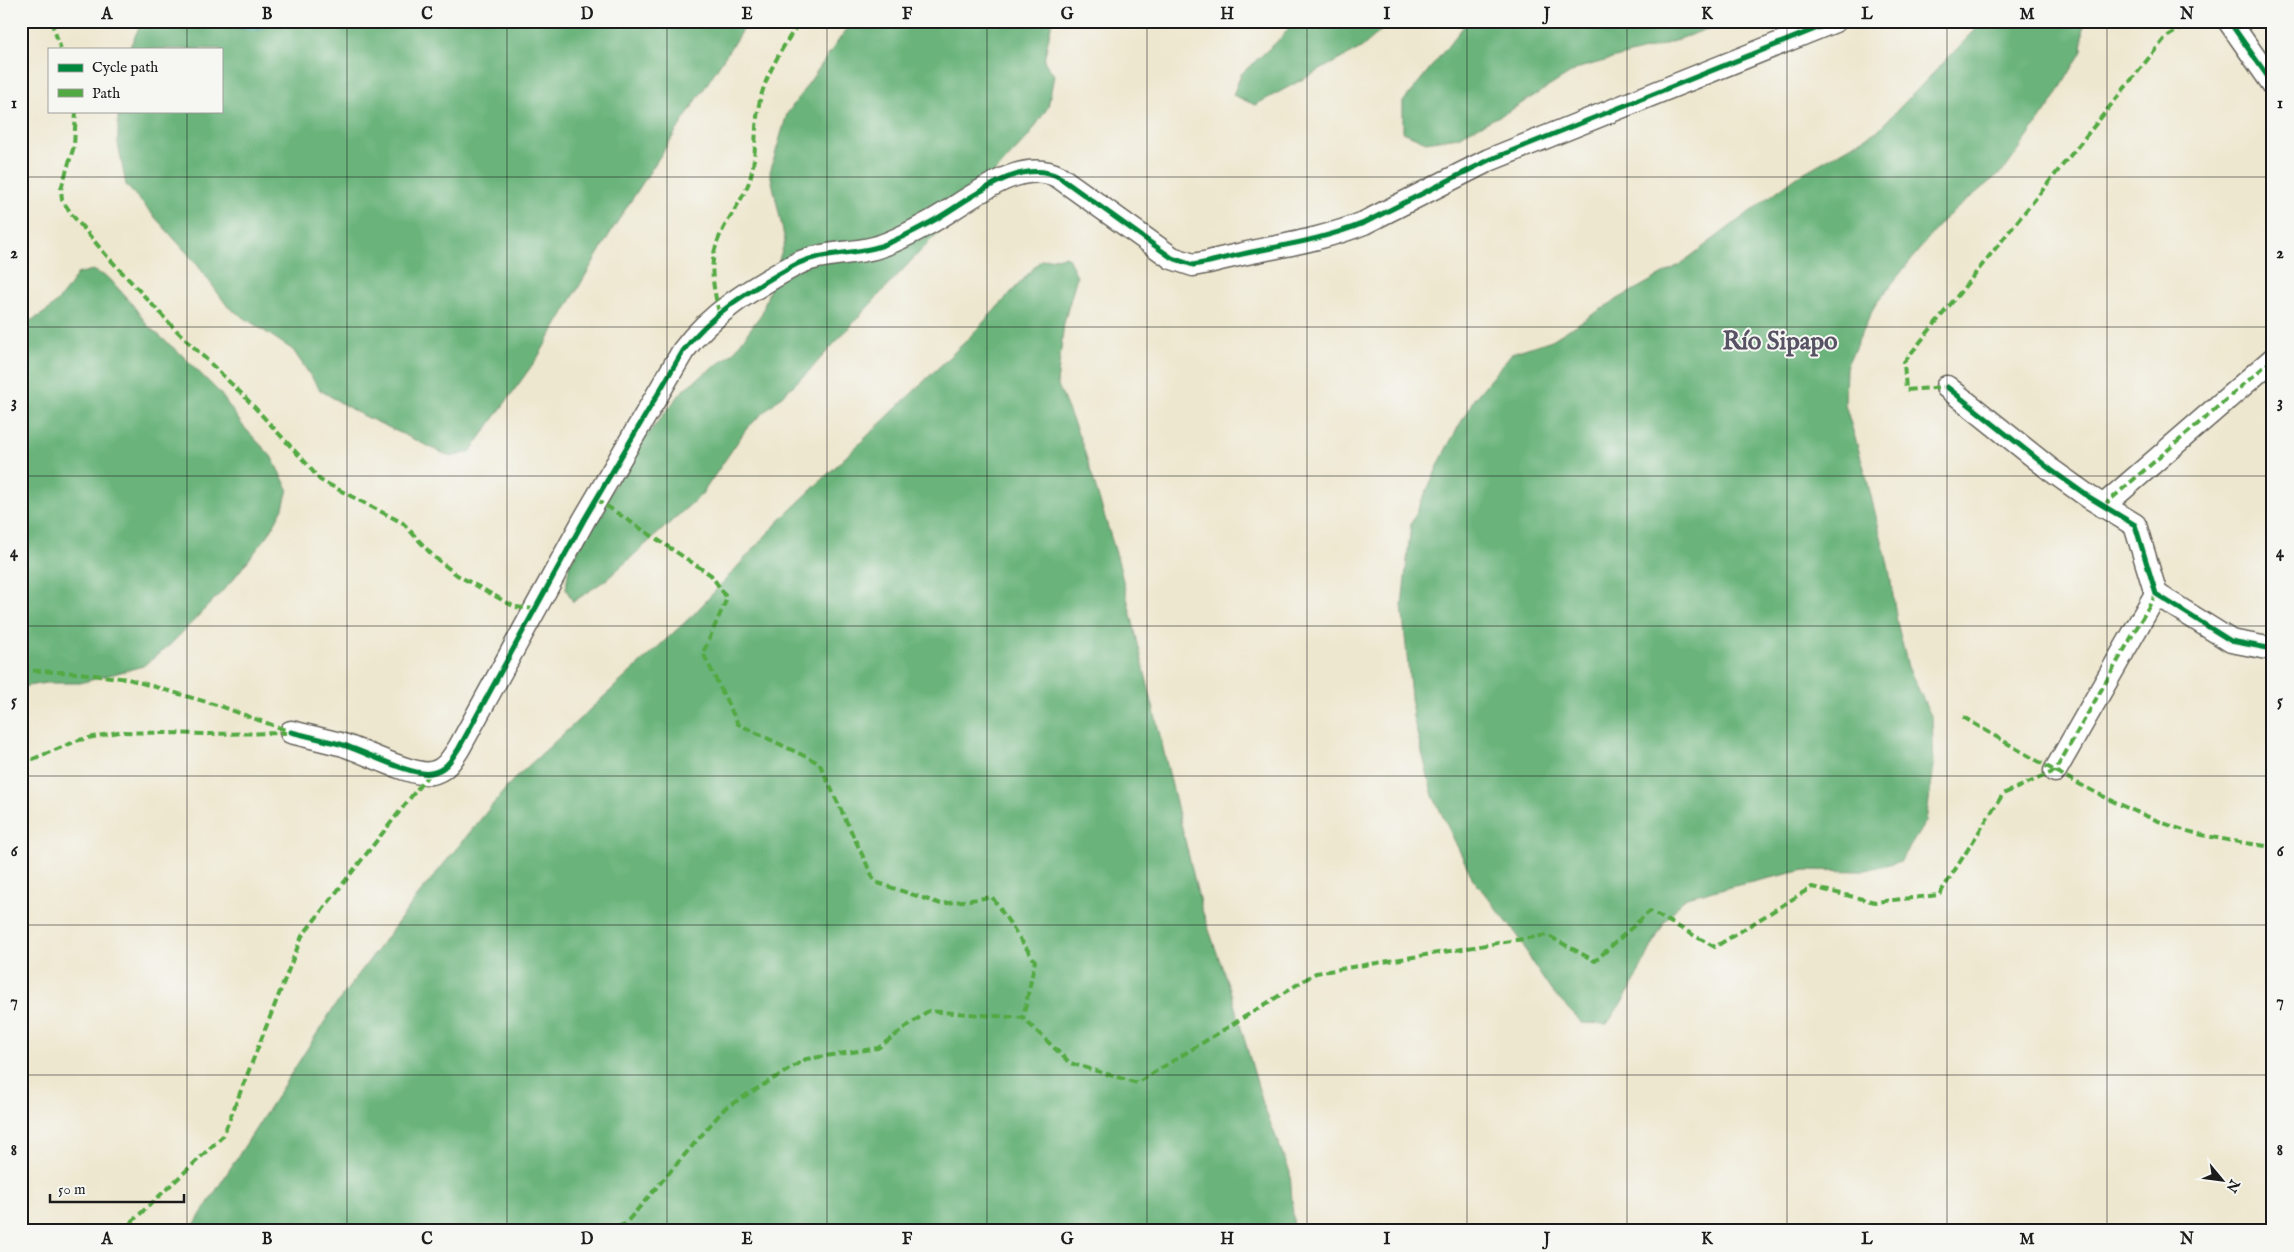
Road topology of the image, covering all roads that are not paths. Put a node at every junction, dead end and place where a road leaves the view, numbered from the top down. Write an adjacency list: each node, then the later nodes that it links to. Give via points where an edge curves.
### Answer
1 (1835, 21): 9 (street, via 1489,160 1364,223 1311,240 1193,265 1182,263 1059,177 1049,172 1030,170 1007,178 931,222 875,248 830,254 795,265 719,313 697,332 683,350 584,520 459,748 445,767 437,772 421,773 340,744)
2 (2230, 21): 3 (street)
3 (2273, 84)
4 (2273, 359): 6 (street)
5 (1947, 387): 6 (street, via 2051,470)
6 (2103, 506): 7 (street, via 2135,526)
7 (2156, 594): 8 (street, via 2231,641); 10 (street)
8 (2273, 649)
9 (291, 732)
10 (2055, 771)

